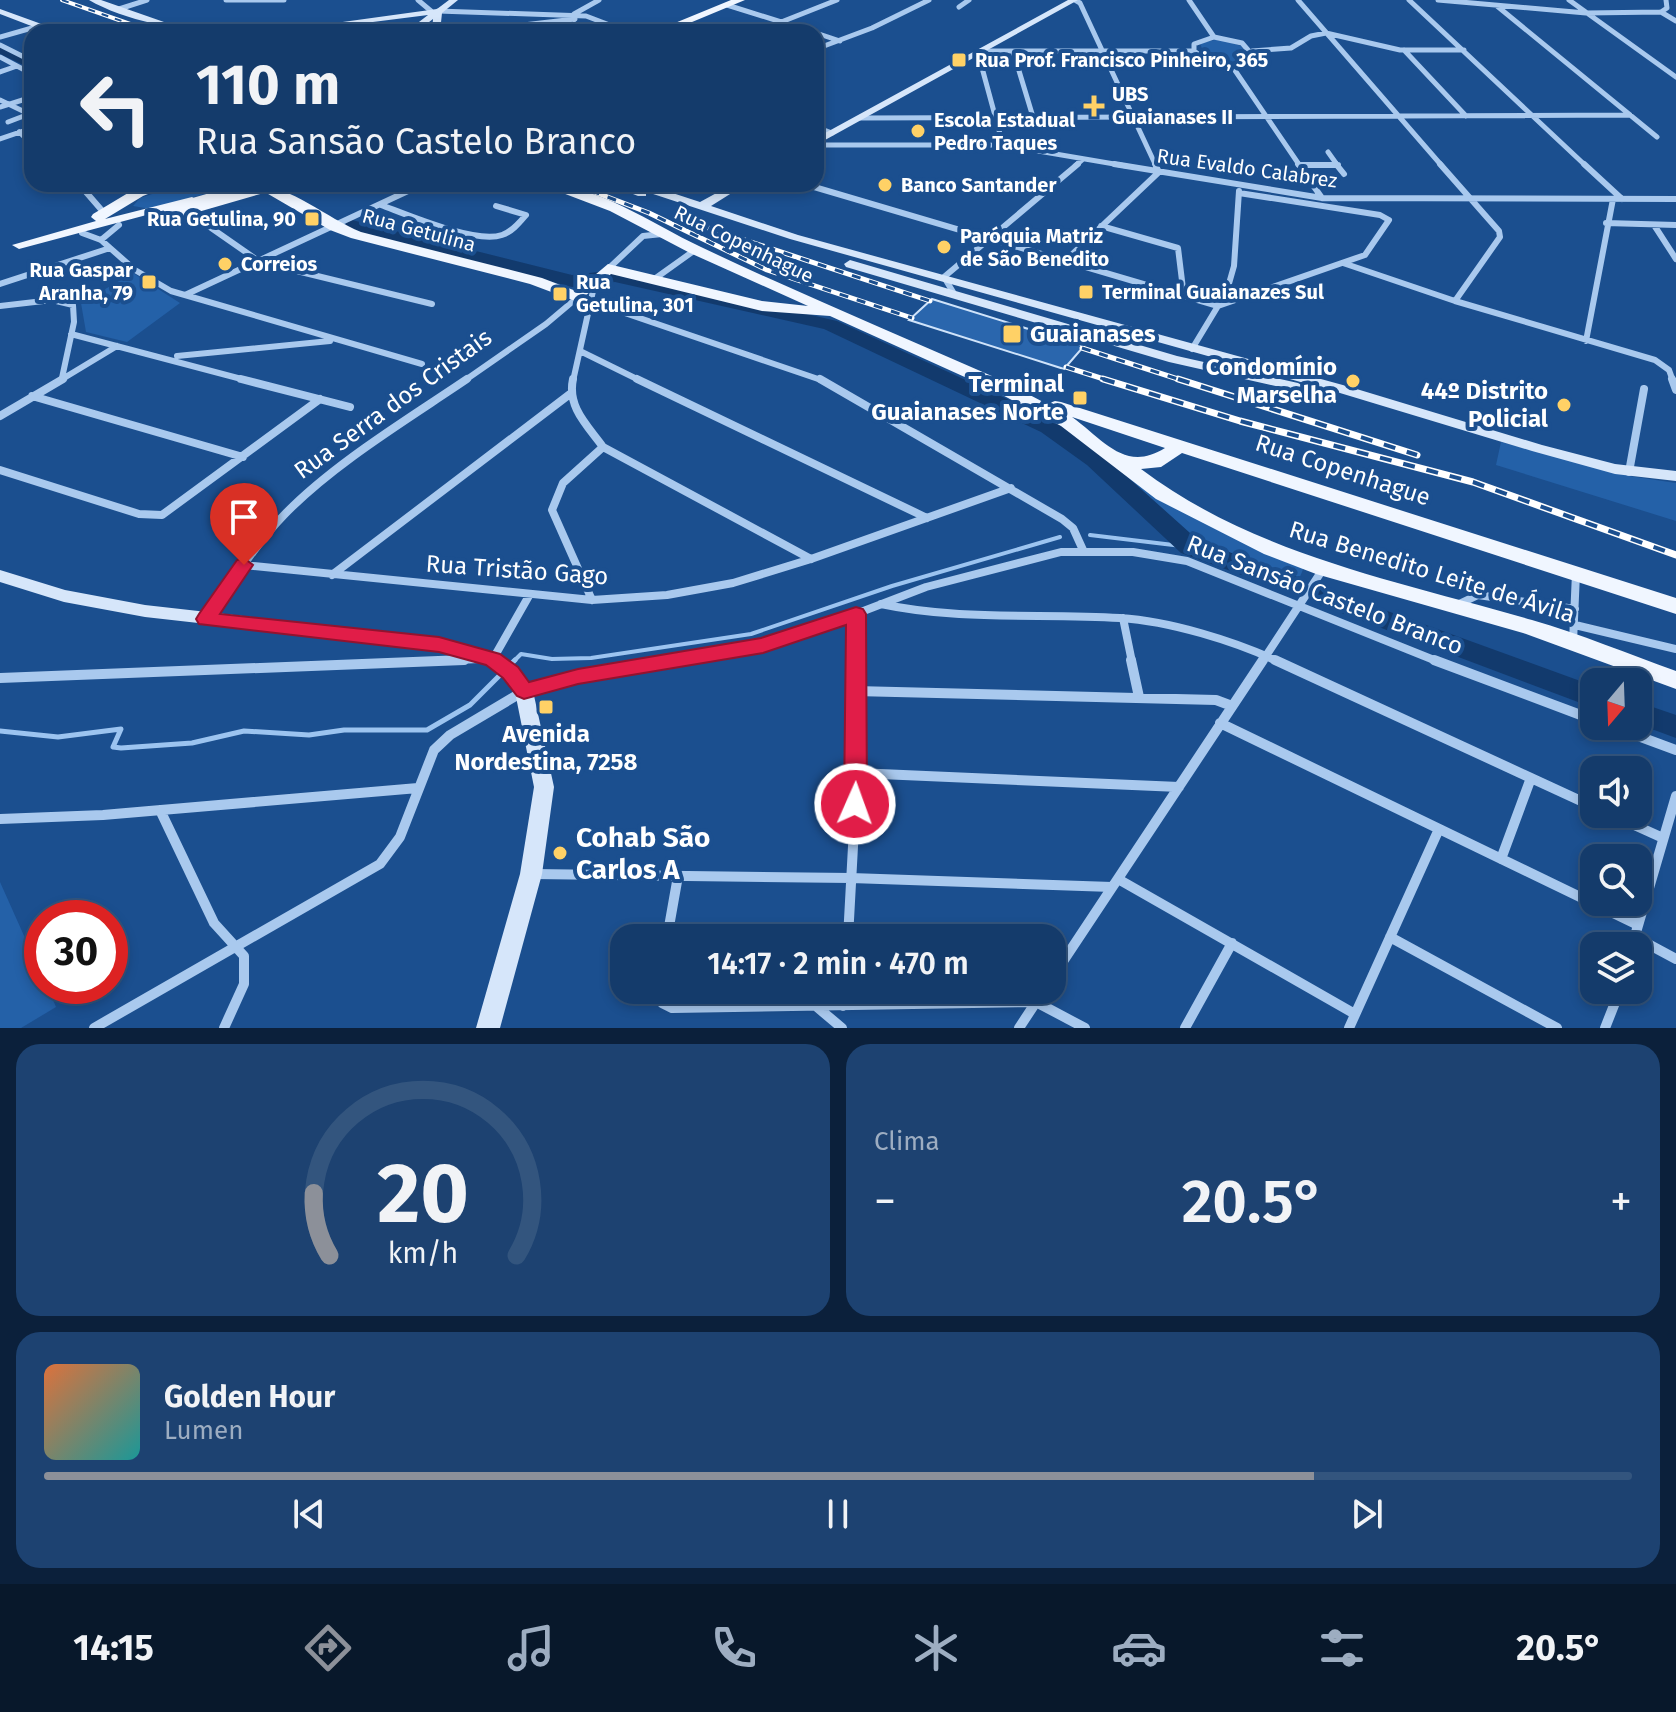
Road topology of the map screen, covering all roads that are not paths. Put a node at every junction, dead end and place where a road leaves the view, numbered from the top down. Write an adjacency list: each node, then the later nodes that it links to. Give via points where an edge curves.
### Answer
1 (93, 0): 22 (main road)
2 (147, 0): 22 (street)
3 (226, 0): 4 (street)
4 (284, 0)
5 (418, 0): 24 (street)
6 (454, 0): 24 (main road)
7 (599, 0): 27 (street)
8 (740, 0): 19 (main road)
9 (837, 0): 30 (street)
10 (929, 0): 47 (street)
11 (969, 0): 21 (street)
12 (1074, 0): 53 (street); 56 (main road)
13 (1189, 0): 46 (street)
14 (1298, 0): 43 (street)
15 (1409, 0): 51 (street)
16 (1438, 0): 20 (street)
17 (1569, 0): 26 (street)
18 (1666, 0): 25 (street)
19 (727, 5): 30 (street); 39 (main road)
20 (1496, 5): 26 (street); 69 (street)
21 (959, 7)
22 (119, 9): 32 (main road)
23 (0, 11): 31 (main road)
24 (434, 11): 27 (street); 33 (main road); 34 (main road); 35 (main road)
25 (1661, 12): 26 (street); 29 (street)
26 (1586, 13): 63 (street)
27 (573, 15): 28 (street)
28 (593, 18): 36 (street); 37 (street); 38 (street)
29 (1676, 21)
30 (782, 22): 40 (street); 41 (street)
31 (34, 24)
32 (163, 24)
33 (336, 24)
34 (419, 24)
35 (435, 24)
36 (535, 24)
37 (572, 24)
38 (608, 24)
39 (678, 24)
40 (777, 24)
41 (788, 24)
42 (24, 30): 45 (street)
43 (1326, 33): 50 (street); 55 (street, via 1292,49); 72 (street)
44 (824, 35): 47 (street)
45 (0, 37)
46 (1214, 37): 54 (street, via 1197,41); 55 (street, via 1242,43)
47 (841, 41): 49 (street)
48 (0, 45): 58 (street)
49 (824, 46)
50 (1404, 50): 51 (street); 73 (street)
51 (1464, 50): 77 (street)
52 (1013, 51): 53 (street); 56 (street); 75 (street)
53 (1100, 51): 54 (street); 76 (street)
54 (1194, 51): 60 (street, via 1208,61)
55 (1252, 51): 60 (street, via 1252,61)
56 (980, 52): 74 (street); 78 (main road)
57 (0, 57): 59 (street)
58 (24, 57)
59 (17, 66): 61 (street); 62 (street)
60 (1232, 66): 71 (street)
61 (24, 70)
62 (0, 72)
63 (1676, 77)
64 (0, 100): 66 (street)
65 (24, 100): 66 (street)
66 (10, 104): 67 (street); 68 (street)
67 (0, 107)
68 (24, 111)
69 (1630, 115): 77 (street); 85 (street)
70 (24, 116): 79 (street)
71 (1265, 116): 72 (street); 76 (street); 92 (street)
72 (1399, 116): 73 (street); 110 (street)
73 (1466, 116): 77 (street)
74 (995, 117): 75 (street); 78 (street); 89 (street)
75 (1033, 117): 76 (street)
76 (1130, 117): 94 (street)
77 (1536, 117): 112 (street)
78 (860, 118): 83 (main road)
79 (8, 122)
80 (24, 130): 82 (street)
81 (824, 130): 83 (street)
82 (19, 132): 84 (street); 87 (street)
83 (832, 133): 86 (main road)
84 (24, 137)
85 (1657, 137)
86 (824, 138)
87 (0, 139)
88 (824, 143): 89 (street, Rua Evaldo Calabrez)
89 (1003, 145): 91 (street, Rua Evaldo Calabrez)
90 (1328, 152): 93 (street)
91 (1083, 159): 94 (street, Rua Evaldo Calabrez); 129 (street)
92 (1299, 165): 93 (street); 108 (street)
93 (1338, 165): 95 (street)
94 (1159, 172): 97 (street, Rua Evaldo Calabrez); 125 (street)
95 (1344, 174)
96 (824, 190): 129 (street)
97 (1239, 190): 108 (street, Rua Evaldo Calabrez); 137 (street, via 1389,218 1371,250); 148 (street, via 1234,266)
98 (87, 192): 119 (street)
99 (146, 192): 109 (main road)
100 (229, 192): 117 (main road, bridge)
101 (238, 192): 117 (main road, bridge)
102 (271, 192): 126 (main road, Rua Getulina)
103 (407, 192): 114 (street)
104 (563, 192): 127 (main road, Rua Copenhague)
105 (635, 192): 142 (main road, via 762,237)
106 (657, 192): 116 (main road)
107 (727, 192): 116 (main road)
108 (1322, 198): 110 (street, Rua Evaldo Calabrez)
109 (128, 199): 118 (main road, via 126,209); 119 (main road)
110 (1470, 199): 111 (street, Rua Evaldo Calabrez); 145 (street, via 1500,237)
111 (1613, 199): 112 (street, Rua Evaldo Calabrez); 121 (street)
112 (1623, 199): 113 (street, Rua Evaldo Calabrez)
113 (1676, 199)
114 (381, 205): 115 (street, via 491,236 504,234 526,215); 126 (street)
115 (496, 206)
116 (700, 207): 139 (main road)
117 (169, 210): 118 (main road); 122 (main road)
118 (147, 213): 128 (main road)
119 (105, 214): 128 (main road)
120 (194, 216): 135 (street)
121 (1606, 223): 123 (street); 153 (street)
122 (119, 225): 128 (main road); 130 (street)
123 (1654, 225): 124 (street); 134 (street)
124 (1676, 225)
125 (1101, 226): 136 (street); 144 (street, via 1178,248)
126 (335, 227): 135 (street); 147 (main road, Rua Getulina, via 536,281)
127 (644, 229): 133 (main road, Rua Copenhague); 138 (street)
128 (76, 232): 130 (street); 131 (main road)
129 (989, 239): 136 (street); 139 (street)
130 (101, 240): 132 (street)
131 (2, 248)
132 (110, 248): 141 (street); 143 (street, via 135,270)
133 (695, 250): 140 (street); 150 (main road, Rua Copenhague)
134 (1676, 259)
135 (260, 262): 143 (street); 146 (street)
136 (1064, 262): 144 (street)
137 (1343, 263): 145 (street); 148 (street)
138 (602, 276): 140 (main road, Rua Benedito Leite de Ávila); 147 (main road, Rua Serra dos Cristais)
139 (944, 277): 142 (street); 155 (main road)
140 (653, 280): 150 (main road, Rua Benedito Leite de Ávila, via 762,306)
141 (0, 284)
142 (953, 292): 158 (main road)
143 (184, 296): 152 (street)
144 (1184, 297): 148 (street)
145 (1455, 301): 153 (street)
146 (432, 304)
147 (582, 304): 156 (street); 179 (street, via 814,375); 183 (street, Rua Serra dos Cristais, via 333,474 286,513)
148 (1221, 304): 155 (street)
149 (0, 306): 151 (street, via 52,300 73,305)
150 (832, 313): 161 (main road, Rua Benedito Leite de Ávila)
151 (71, 334): 154 (street); 160 (street)
152 (335, 340): 157 (street); 159 (street)
153 (1586, 341): 163 (street, via 1665,365)
154 (118, 346): 157 (street); 160 (street)
155 (1192, 349): 158 (main road); 166 (main road)
156 (580, 351): 164 (street); 180 (street)
157 (168, 357): 167 (street)
158 (1169, 357): 166 (main road, via 1260,381)
159 (422, 364)
160 (62, 378): 165 (street)
161 (995, 384): 170 (main road); 171 (main road, Rua Benedito Leite de Ávila)
162 (1644, 389): 177 (street)
163 (1676, 390)
164 (570, 394): 172 (street); 185 (street)
165 (32, 396): 169 (street); 174 (street)
166 (1368, 398): 177 (main road)
167 (320, 399): 168 (street); 174 (street)
168 (350, 407)
169 (0, 416)
170 (1121, 427): 171 (main road, via 1104,432); 173 (main road)
171 (1097, 443): 175 (main road, Rua Benedito Leite de Ávila)
172 (603, 447): 182 (street); 189 (street, via 560,486 552,501)
173 (1174, 451): 175 (main road, via 1144,465); 184 (main road, Rua Copenhague)
174 (243, 457): 176 (street, via 170,511 153,516)
175 (1121, 464): 186 (main road, Rua Benedito Leite de Ávila, via 1185,507)
176 (0, 470)
177 (1629, 472): 178 (main road)
178 (1676, 476)
179 (1011, 488): 180 (street, Rua Tristão Gago); 181 (street, via 1073,529)
180 (927, 518): 182 (street, Rua Tristão Gago)
181 (1081, 546): 190 (street, Rua Sansão Castelo Branco); 191 (street, Rua Sansão Castelo Branco, via 1168,556)
182 (811, 559): 189 (street, Rua Tristão Gago, via 680,593)
183 (244, 565): 185 (street, Rua Tristão Gago); 197 (street, Rua Serra dos Cristais)
184 (1576, 573): 193 (main road, Rua Copenhague); 194 (street)
185 (332, 575): 188 (street, Rua Tristão Gago)
186 (1319, 575): 191 (street); 192 (main road, Rua Benedito Leite de Ávila)
187 (0, 576): 197 (main road, via 64,596)
188 (530, 594): 189 (street, Rua Tristão Gago); 202 (street)
189 (592, 600)
190 (880, 604): 195 (street, Rua Sansão Castelo Branco); 196 (street, via 927,614)
191 (1300, 604): 201 (street); 209 (street, Rua Sansão Castelo Branco)
192 (1457, 605): 194 (street, via 1478,595); 198 (main road, Rua Benedito Leite de Ávila)
193 (1676, 606)
194 (1575, 609): 198 (street)
195 (856, 614): 205 (street, Rua Sansão Castelo Branco, via 763,645); 206 (street)
196 (1123, 618): 201 (street, via 1204,635); 207 (street)
197 (206, 619): 200 (main road, via 395,639)
198 (1574, 634): 199 (street); 204 (main road, Rua Benedito Leite de Ávila)
199 (1676, 649)
200 (456, 655): 202 (main road); 203 (street)
201 (1267, 656): 208 (street); 214 (street)
202 (497, 664): 205 (main road)
203 (0, 678)
204 (1676, 680)
205 (524, 691): 216 (street, Rua Sansão Castelo Branco, via 443,741 428,760); 225 (main road, via 544,787)
206 (855, 691): 207 (street); 213 (street)
207 (1139, 697): 208 (street, via 1216,700)
208 (1232, 706): 210 (street)
209 (1580, 714)
210 (1220, 723): 215 (street); 222 (street)
211 (1649, 740): 212 (street)
212 (1676, 750)
213 (857, 773): 215 (street); 227 (street)
214 (1531, 778): 218 (street); 224 (street)
215 (1179, 787): 228 (street)
216 (418, 788): 219 (street); 235 (street, Rua Sansão Castelo Branco, via 400,837 380,864)
217 (1676, 796): 223 (street)
218 (1580, 801)
219 (160, 810): 220 (street); 235 (street, via 214,923)
220 (0, 819)
221 (1641, 828): 223 (street)
222 (1439, 829): 224 (street); 233 (street)
223 (1663, 838): 232 (street)
224 (1501, 859): 231 (street)
225 (531, 874): 226 (street); 249 (main road)
226 (678, 876): 227 (street); 229 (street)
227 (851, 878): 228 (street); 230 (street)
228 (1115, 883): 234 (street); 237 (street)
229 (669, 924)
230 (849, 924)
231 (1628, 932)
232 (1636, 932)
233 (1390, 937): 246 (street); 255 (street)
234 (1232, 943): 246 (street); 253 (street)
235 (237, 945): 247 (street, Rua Sansão Castelo Branco); 248 (street, via 244,956 244,984)
236 (1652, 946): 238 (street)
237 (1066, 957)
238 (1676, 959)
239 (664, 1004): 245 (street)
240 (888, 1004): 244 (street)
241 (1035, 1004): 251 (street)
242 (1040, 1004): 252 (street)
243 (1614, 1004): 256 (street)
244 (843, 1006): 245 (street)
245 (816, 1007): 250 (street)
246 (1355, 1014): 254 (street)
247 (94, 1028)
248 (224, 1028)
249 (488, 1028)
250 (842, 1028)
251 (1019, 1028)
252 (1085, 1028)
253 (1185, 1028)
254 (1349, 1028)
255 (1557, 1028)
256 (1605, 1028)

